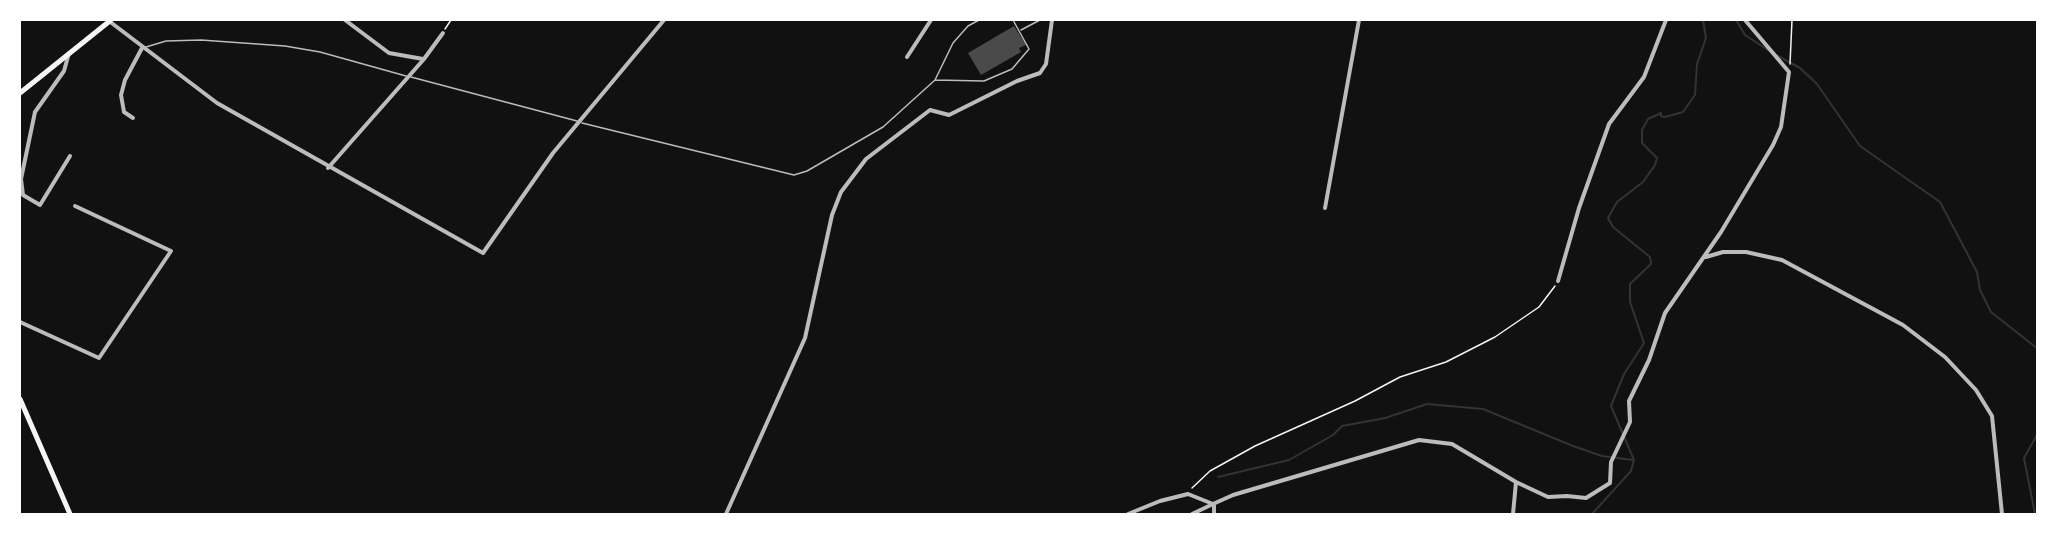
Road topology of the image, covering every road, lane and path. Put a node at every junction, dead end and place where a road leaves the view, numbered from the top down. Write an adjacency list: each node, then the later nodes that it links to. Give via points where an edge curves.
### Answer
1 (110, 20): 16 (street); 17 (main road)
2 (345, 20): 19 (street, via 388,53)
3 (452, 20): 15 (path)
4 (664, 20): 25 (street)
5 (931, 20): 18 (street)
6 (980, 20): 22 (lane, via 953,42)
7 (1013, 20): 14 (lane)
8 (1040, 20): 14 (lane)
9 (1052, 20): 38 (street, via 1046,64 1040,73 950,115 930,110 875,151 847,182 834,208 805,338)
10 (1359, 20): 29 (street)
11 (1666, 20): 31 (street, via 1644,77 1609,124)
12 (1745, 20): 20 (street)
13 (1792, 20): 20 (path)
14 (1020, 31): 22 (lane, via 1029,49 1005,74 978,82)
15 (443, 33): 19 (street)
16 (142, 48): 21 (lane, via 166,41 201,40 285,46); 24 (street, via 124,80 121,95 124,112); 27 (street, via 217,103)
17 (69, 52): 23 (main road); 26 (street, via 66,68 34,112 21,180 23,195 40,205)
18 (907, 57)
19 (424, 59): 21 (street)
20 (1789, 72): 30 (street, via 1779,134)
21 (409, 77): 25 (lane); 27 (street)
22 (936, 80): 25 (lane, via 883,127 794,175)
23 (20, 93)
24 (133, 118)
25 (579, 122): 27 (street, via 483,253)
26 (70, 156)
27 (328, 168)
28 (75, 206): 32 (street, via 171,251 99,358)
29 (1325, 208)
30 (1705, 257): 34 (street, via 1665,313 1629,401 1630,422 1611,462 1610,483 1593,496 1548,497); 43 (street, via 1738,251 1782,260 1903,326 1945,357 1976,390 1992,416)
31 (1558, 281): 35 (path, via 1539,307 1495,337 1255,446 1210,471)
32 (20, 322)
33 (20, 399): 37 (main road)
34 (1516, 482): 36 (street, via 1452,444 1419,440); 42 (street)
35 (1188, 494): 36 (street); 39 (street)
36 (1213, 504): 40 (street); 41 (street)
37 (70, 514)
38 (726, 514)
39 (1128, 514)
40 (1192, 514)
41 (1214, 514)
42 (1513, 514)
43 (2002, 514)

